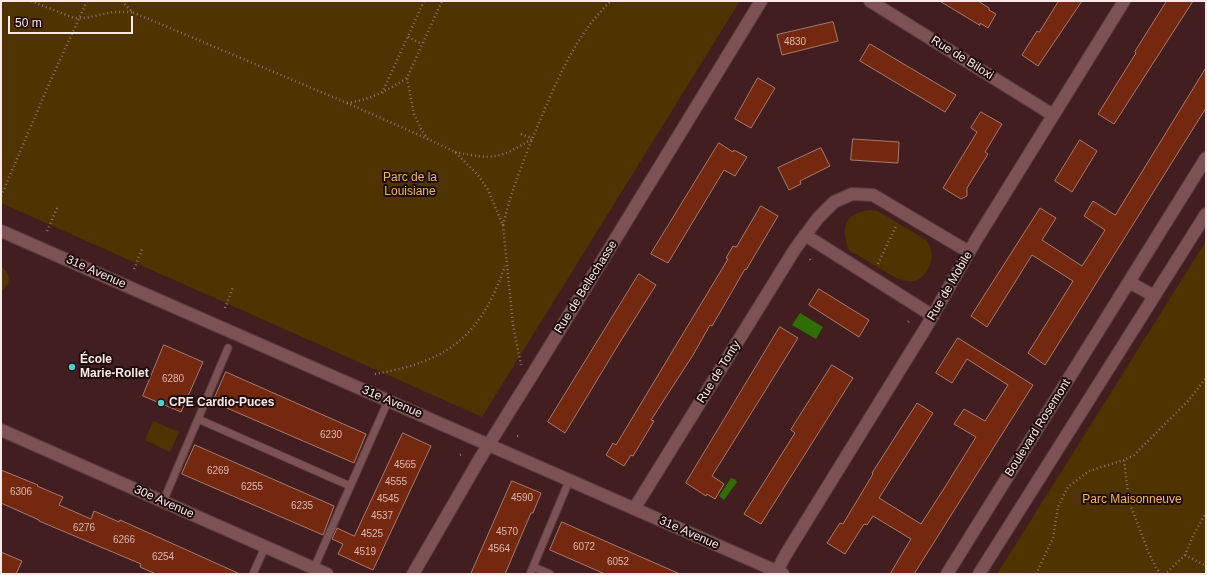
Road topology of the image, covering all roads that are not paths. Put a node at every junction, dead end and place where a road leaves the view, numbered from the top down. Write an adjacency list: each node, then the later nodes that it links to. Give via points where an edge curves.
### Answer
1 (761, 1): 17 (street, Rue de Bellechasse)
2 (870, 1): 4 (street, Rue de Biloxi)
3 (1124, 1): 4 (street, Rue de Mobile)
4 (1053, 115): 9 (street, Rue de Mobile)
5 (1206, 158): 10 (street, Boulevard Rosemont)
6 (1206, 214): 11 (street)
7 (1, 231): 14 (street, 31e Avenue)
8 (805, 235): 9 (street, Rue de Tonty, via 834,202 852,194 873,195); 12 (street); 21 (street, Rue de Tonty)
9 (969, 252): 12 (street, Rue de Mobile)
10 (1129, 282): 11 (street); 31 (street, Boulevard Rosemont)
11 (1154, 296): 32 (street)
12 (933, 316): 25 (street, Rue de Mobile, via 786,554)
13 (228, 348): 15 (lane)
14 (388, 401): 17 (street, 31e Avenue); 19 (lane)
15 (198, 419): 19 (lane); 20 (lane)
16 (1, 430): 20 (street, 30e Avenue)
17 (488, 444): 18 (street, 31e Avenue); 28 (street, Rue de Bellechasse)
18 (569, 481): 21 (street, 31e Avenue); 23 (lane)
19 (350, 486): 24 (lane)
20 (163, 502): 22 (street, 30e Avenue)
21 (634, 509): 25 (street, 31e Avenue)
22 (265, 547): 24 (street, 30e Avenue); 26 (lane)
23 (533, 566): 29 (lane); 30 (lane)
24 (314, 568): 27 (street, 30e Avenue)
25 (780, 572)
26 (253, 574)
27 (327, 574)
28 (413, 574)
29 (530, 574)
30 (550, 574)
31 (947, 574)
32 (979, 574)

